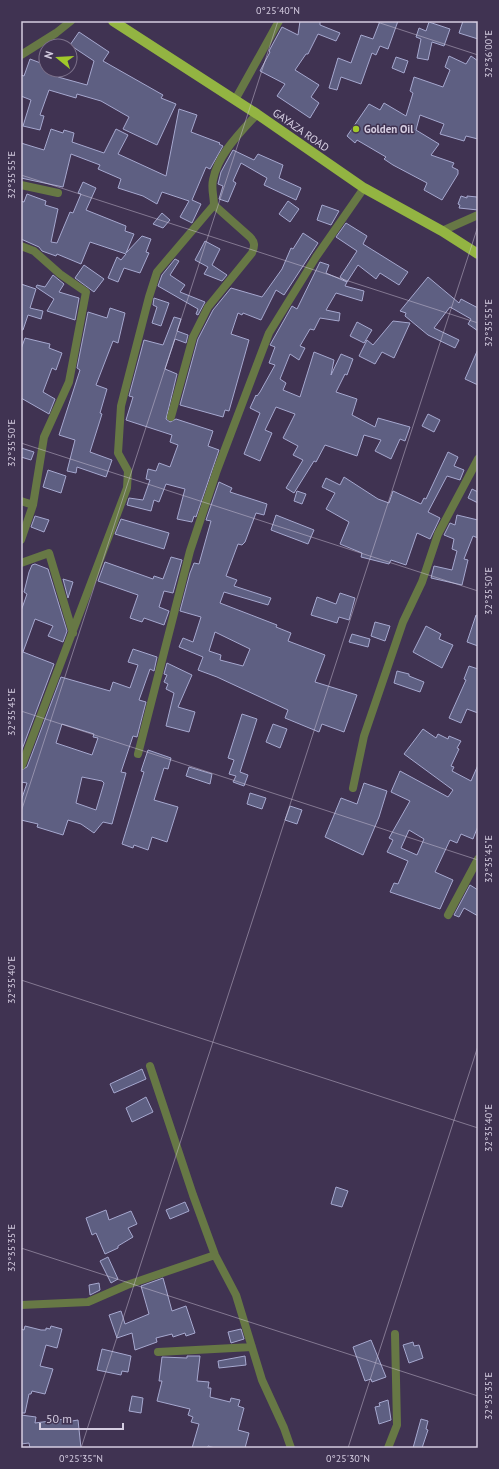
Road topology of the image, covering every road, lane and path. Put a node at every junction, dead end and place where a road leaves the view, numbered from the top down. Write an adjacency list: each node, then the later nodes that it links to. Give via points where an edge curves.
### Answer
1 (71, 21): 4 (street)
2 (113, 21): 5 (main road, GAYAZA ROAD)
3 (279, 21): 5 (street)
4 (21, 55)
5 (235, 100): 6 (main road, GAYAZA ROAD)
6 (257, 114): 8 (main road, GAYAZA ROAD); 10 (street, via 232,142 221,161 213,180)
7 (21, 185): 9 (street)
8 (364, 188): 12 (main road, GAYAZA ROAD); 22 (street, via 316,257 269,333 217,470 190,551)
9 (58, 193)
10 (214, 205): 15 (street, via 254,241 255,247 208,307 193,337); 21 (street, via 157,272 121,406 118,452 128,471 127,488)
11 (478, 215): 12 (street)
12 (442, 231): 14 (main road, GAYAZA ROAD)
13 (21, 246): 18 (street, via 34,251 86,292 70,382 44,437)
14 (478, 254)
15 (171, 417)
16 (478, 459): 24 (street, via 438,534 422,582 403,622 364,736)
17 (21, 501): 18 (street)
18 (33, 505): 19 (street)
19 (21, 540)
20 (21, 563): 21 (street, via 49,552)
21 (73, 633): 23 (street)
22 (138, 754)
23 (22, 765)
24 (353, 788)
25 (478, 859): 26 (street)
26 (448, 915)
27 (150, 1066): 28 (street)
28 (215, 1255): 29 (street, via 127,1285 88,1302); 31 (street, via 236,1296)
29 (21, 1305)
30 (395, 1334): 34 (street, via 397,1425)
31 (252, 1347): 32 (street); 33 (street, via 262,1380)
32 (158, 1352)
33 (291, 1448)
34 (388, 1448)

